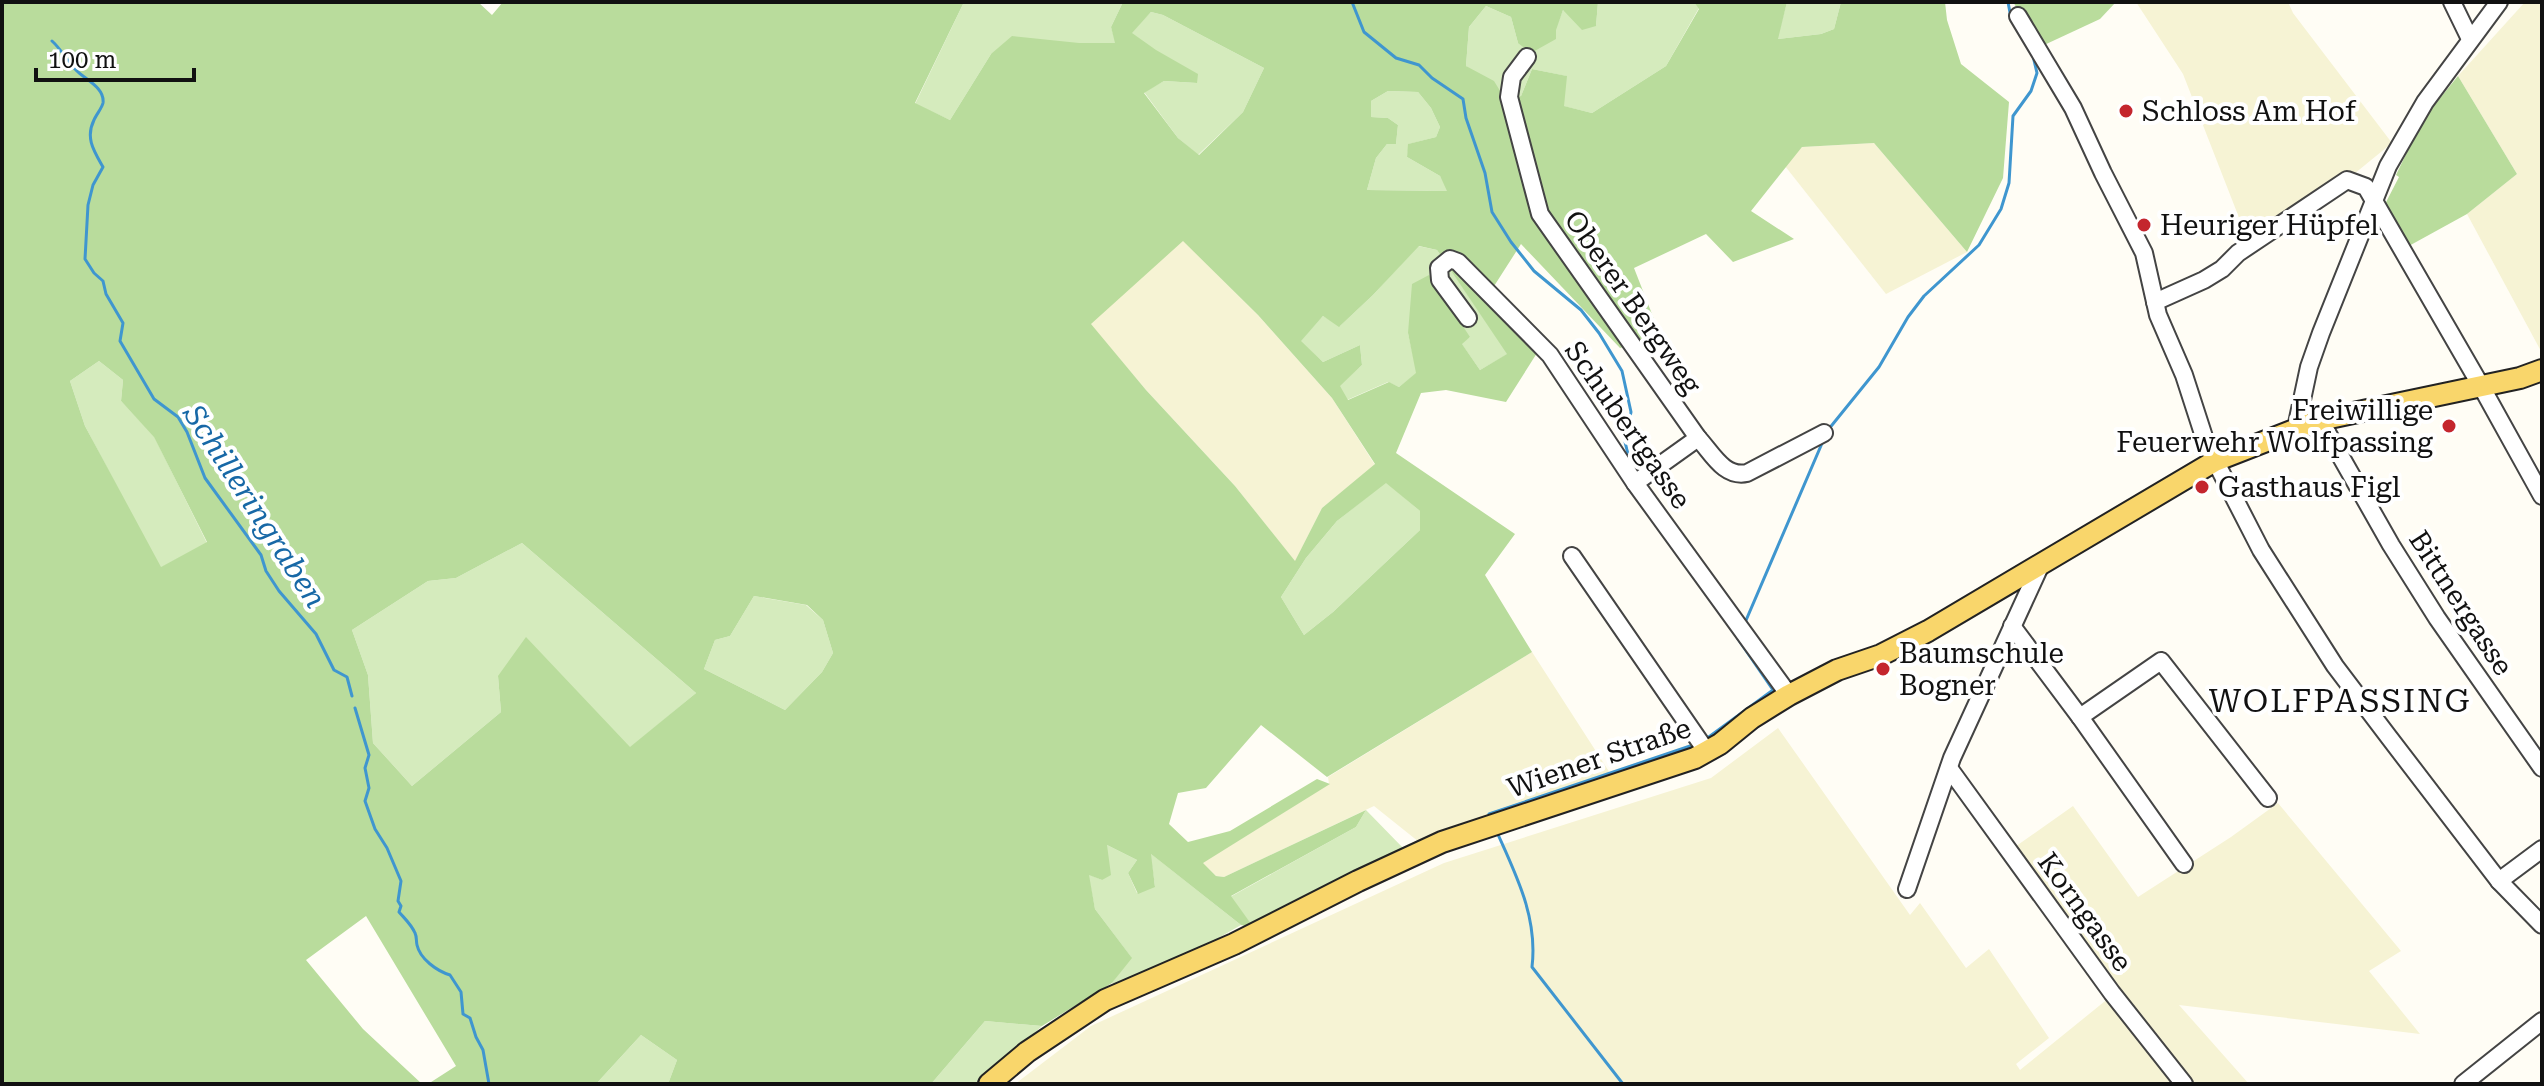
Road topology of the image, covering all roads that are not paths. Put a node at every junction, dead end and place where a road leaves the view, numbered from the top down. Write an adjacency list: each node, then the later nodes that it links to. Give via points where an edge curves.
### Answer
1 (2452, 2): 4 (street)
2 (2499, 2): 4 (street)
3 (2018, 16): 7 (street, via 2085,131 2144,253)
4 (2470, 39): 6 (street, via 2425,102)
5 (1527, 57): 15 (street, Oberer Bergweg, via 1512,77 1509,97 1540,214)
6 (2372, 200): 7 (street, via 2366,187 2347,180 2222,269); 11 (street); 13 (street, via 2309,367)
7 (2155, 302): 16 (street)
8 (1468, 318): 17 (street, Schubertgasse, via 1440,280 1439,268 1450,259 1550,355)
9 (2542, 360): 11 (main road)
10 (2542, 370): 11 (main road)
11 (2481, 386): 12 (main road, Wiener Straße); 18 (street)
12 (2320, 420): 13 (main road, Wiener Straße); 26 (street, Bittnergasse, via 2437,618)
13 (2296, 428): 16 (main road, Wiener Straße)
14 (1824, 433): 15 (street, Oberer Bergweg, via 1737,475 1727,472)
15 (1698, 438): 17 (street)
16 (2215, 461): 20 (main road, Wiener Straße); 30 (street, via 2261,550 2335,666)
17 (1639, 481): 22 (street, Schubertgasse)
18 (2542, 496)
19 (1572, 556): 24 (street)
20 (2042, 562): 21 (street); 22 (main road, Wiener Straße, via 1928,631)
21 (2012, 626): 23 (street); 25 (street)
22 (1789, 695): 24 (main road, Wiener Straße)
23 (2080, 717): 27 (street, via 2161,661); 29 (street)
24 (1702, 745): 34 (main road, Wiener Straße, via 1661,770 1416,853 1234,944 1105,1000)
25 (1949, 768): 31 (street); 35 (street, Korngasse)
26 (2542, 768)
27 (2268, 798)
28 (2542, 849): 30 (street)
29 (2184, 864)
30 (2499, 881): 32 (street)
31 (1907, 889)
32 (2542, 925)
33 (2542, 1021): 36 (street)
34 (989, 1084)
35 (2184, 1084)
36 (2463, 1084)

